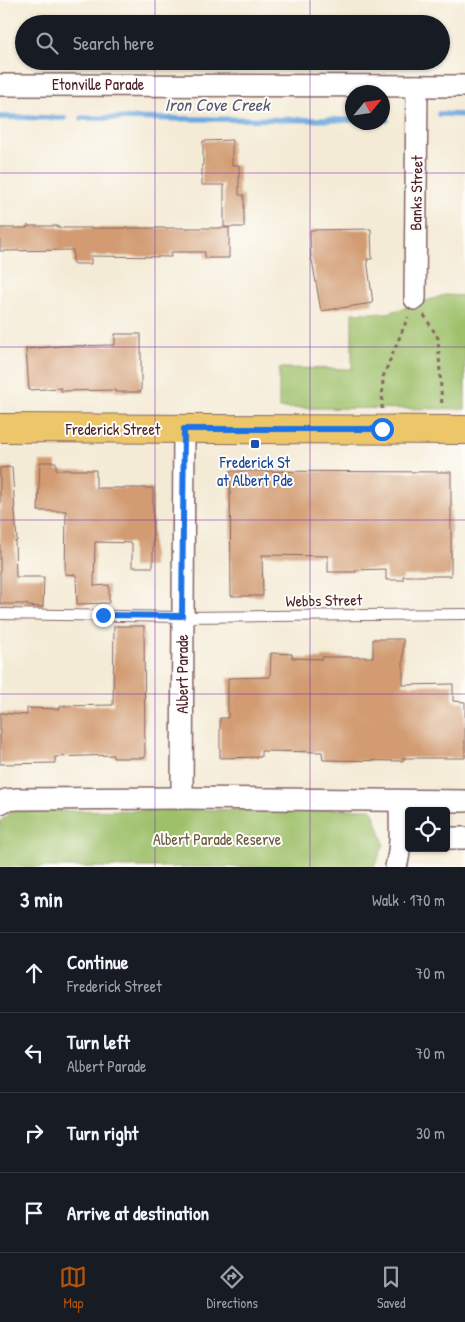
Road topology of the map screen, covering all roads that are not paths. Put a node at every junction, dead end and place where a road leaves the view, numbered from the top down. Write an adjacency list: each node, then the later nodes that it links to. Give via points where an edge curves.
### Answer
1 (0, 84): 2 (street, Etonville Parade)
2 (417, 86): 3 (street, Etonville Parade); 4 (street, Banks Street)
3 (465, 86)
4 (415, 299)
5 (0, 428): 6 (main road, Frederick Street)
6 (184, 429): 7 (main road, Frederick Street); 10 (street, Albert Parade)
7 (465, 430)
8 (0, 614): 10 (lane, Webbs Street)
9 (465, 614): 10 (lane, Webbs Street)
10 (182, 616): 11 (street, Albert Parade)
11 (182, 798): 12 (street); 14 (street, via 17,799)
12 (400, 801): 13 (street); 15 (street)
13 (465, 801)
14 (0, 803)
15 (405, 838): 18 (street)
16 (450, 838): 17 (street)
17 (465, 838)
18 (396, 867)

